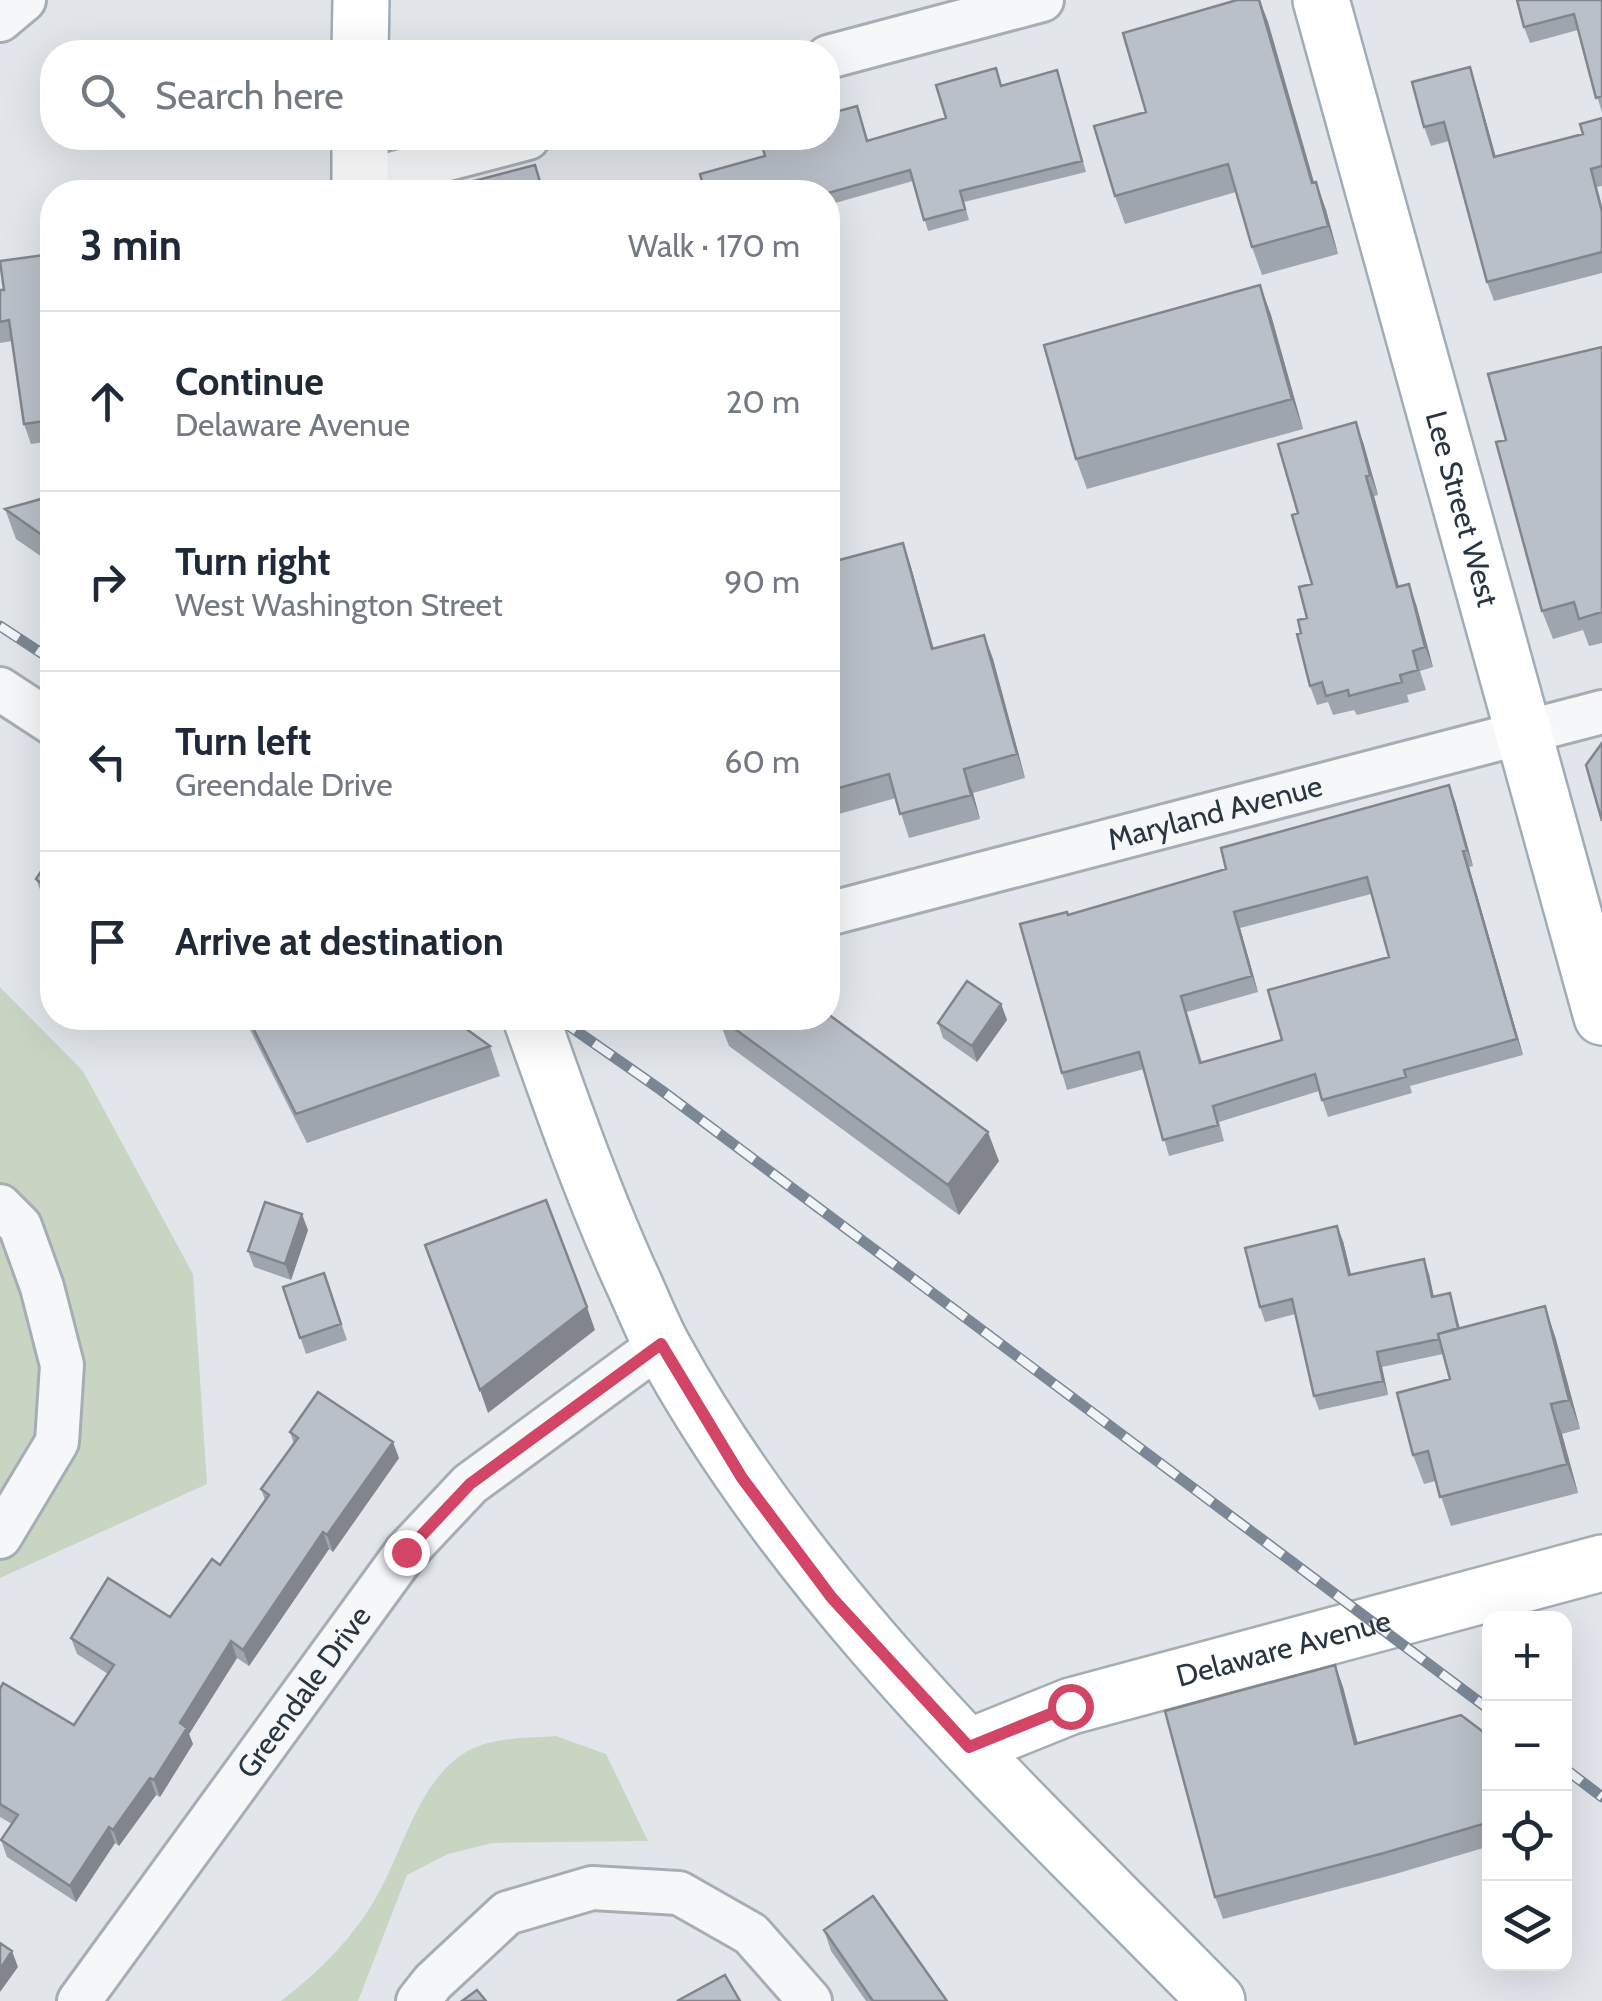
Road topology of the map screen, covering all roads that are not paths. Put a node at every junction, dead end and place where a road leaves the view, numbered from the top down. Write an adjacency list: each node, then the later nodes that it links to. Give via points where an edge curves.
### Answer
1 (24, 0): 5 (street)
2 (360, 0): 6 (main road)
3 (1042, 0): 7 (street)
4 (1321, 0): 13 (main road, Lee Street West)
5 (0, 20)
6 (360, 40)
7 (840, 54)
8 (467, 150): 9 (street)
9 (360, 171)
10 (0, 689): 12 (street)
11 (1602, 712): 13 (street, Maryland Avenue)
12 (40, 715)
13 (1526, 733): 14 (street, Maryland Avenue); 15 (main road, Lee Street West)
14 (840, 911)
15 (1602, 1017)
16 (535, 1030): 18 (main road, via 588,1182)
17 (0, 1206): 19 (street, via 20,1226 62,1366 58,1442)
18 (661, 1344): 21 (main road, via 742,1478 832,1598); 22 (street, Greendale Drive, via 470,1484 406,1552)
19 (0, 1537)
20 (1602, 1563): 21 (main road, Delaware Avenue, via 1070,1706)
21 (969, 1747): 25 (main road)
22 (80, 2001)
23 (418, 2001): 24 (street, via 507,1913 592,1888 678,1892 751,1934)
24 (810, 2001)
25 (1218, 2001)

